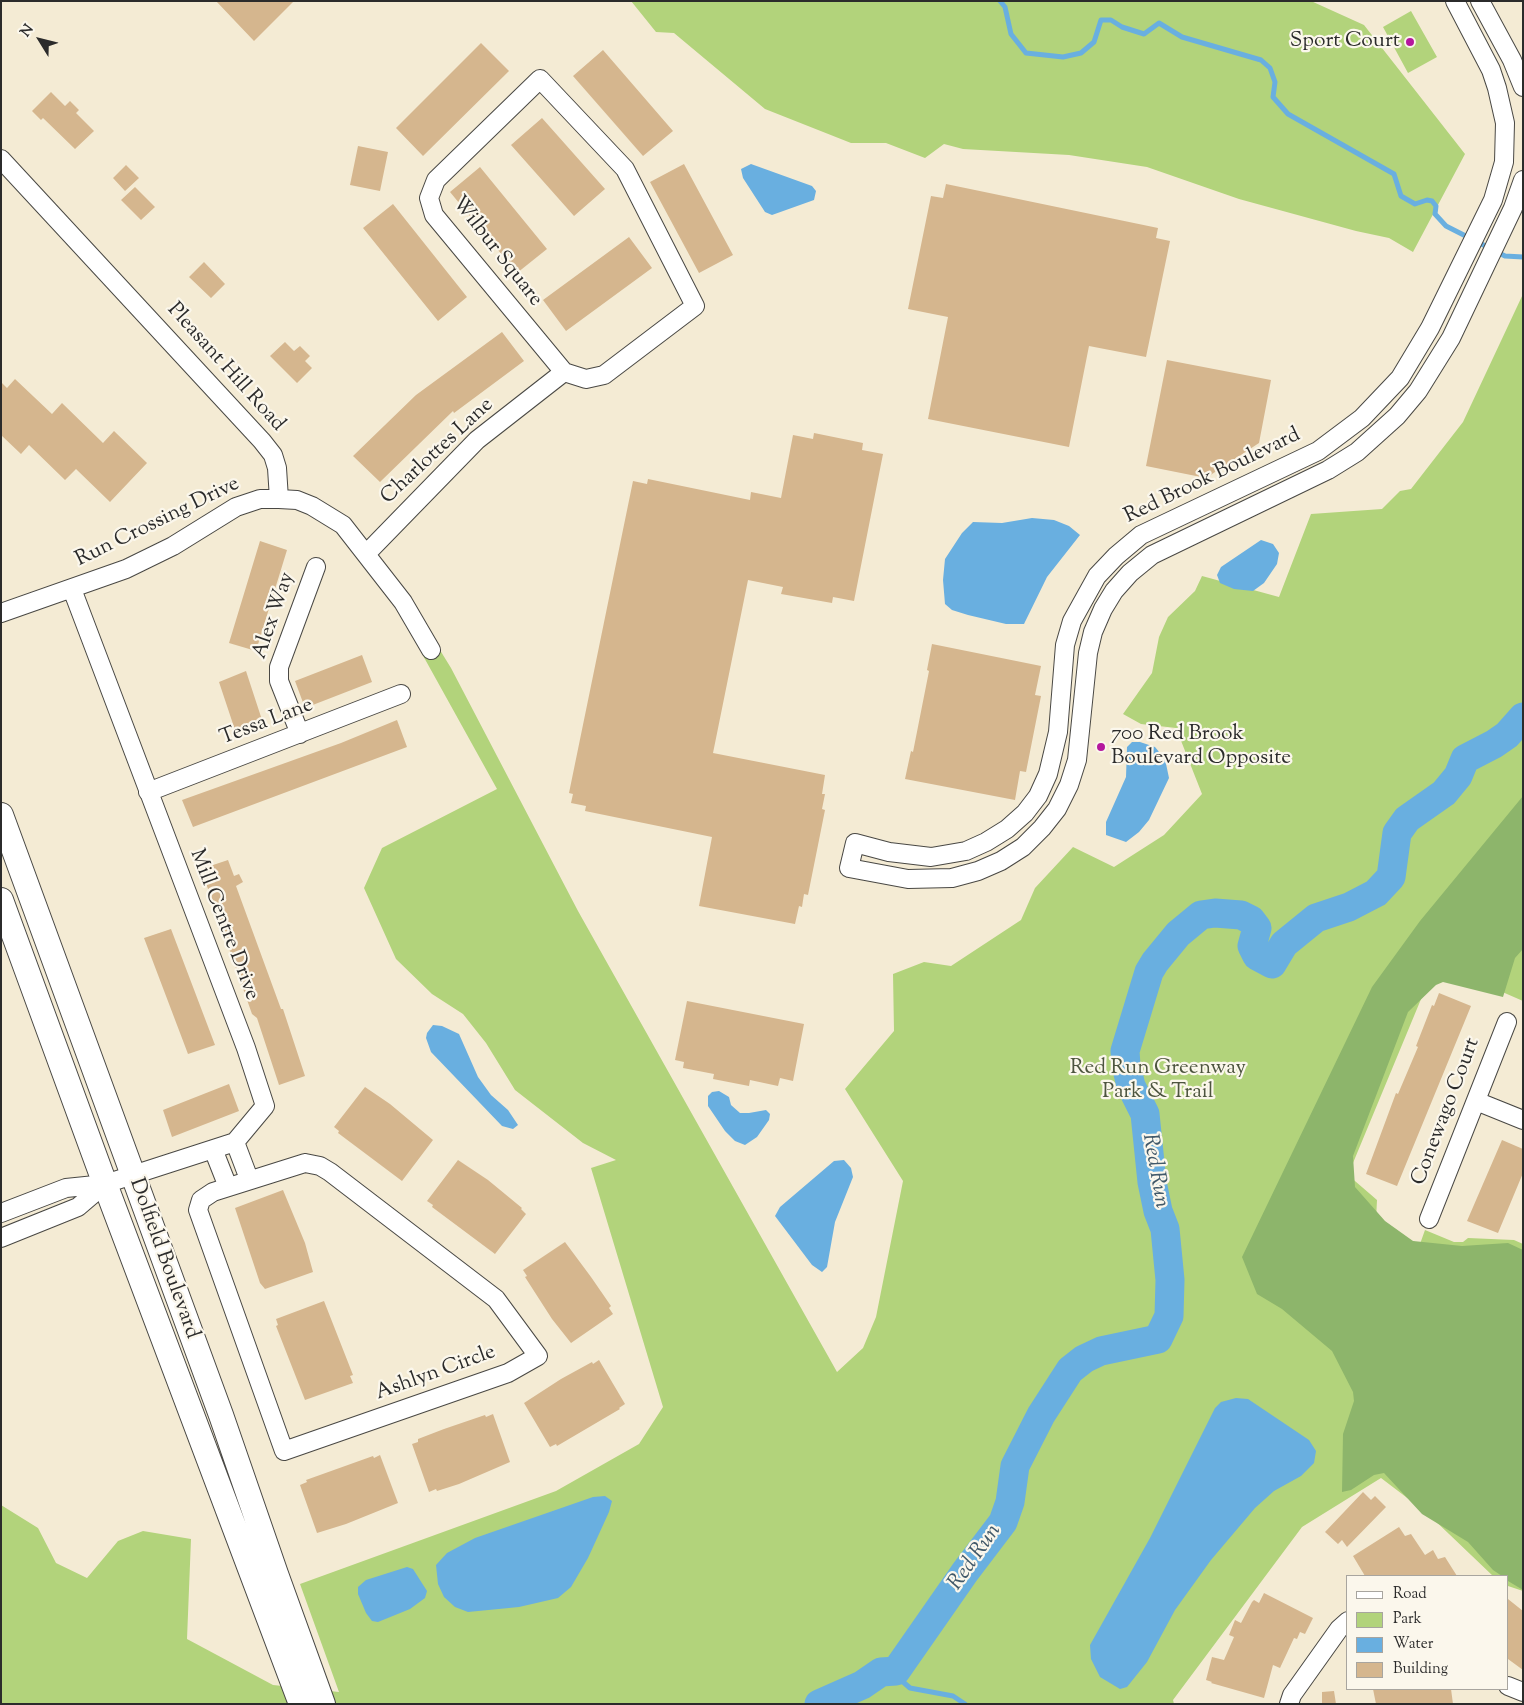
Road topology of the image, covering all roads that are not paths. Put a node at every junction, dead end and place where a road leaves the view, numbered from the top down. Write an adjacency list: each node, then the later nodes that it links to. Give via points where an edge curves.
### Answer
1 (1455, 1): 5 (street, Red Brook Boulevard, via 1491,70 1503,106 1504,162 1493,200 1415,356 1400,378 1362,418 1318,451 1140,536 1097,576 1072,621 1065,645 1058,732 1048,774 1038,796 1025,813 1007,829 966,851 910,856 855,843 849,868 908,878 952,878 1001,861 1042,828 1069,785 1077,760 1088,653 1093,632 1114,591 1152,555 1328,470 1378,435 1397,416 1434,367 1451,338 1513,208)
2 (1480, 1): 3 (street)
3 (1523, 87)
4 (1, 158): 7 (street, Pleasant Hill Road, via 262,441 273,455 277,468)
5 (1523, 180)
6 (564, 372): 6 (street, Wilbur Square, via 434,215 429,198 436,180 540,79 625,170 695,306 604,375 586,379); 8 (street, Charlottes Lane, via 477,440)
7 (279, 498): 8 (street, via 297,500 326,513 343,525); 10 (street, Run Crossing Drive, via 260,499 236,507 173,546 126,569)
8 (366, 554): 12 (street, via 402,602)
9 (316, 567): 14 (street, Alex Way, via 279,667 279,681)
10 (72, 589): 11 (street, Run Crossing Drive); 15 (street, Mill Centre Drive)
11 (1, 613)
12 (431, 650)
13 (401, 694): 14 (street, Tessa Lane)
14 (300, 734): 15 (street, Tessa Lane)
15 (148, 792): 21 (street, Mill Centre Drive, via 265,1106)
16 (1, 815): 23 (main road, Dolfield Boulevard)
17 (1, 900): 25 (main road, Dolfield Boulevard)
18 (1507, 1022): 19 (street, Conewago Court)
19 (1476, 1101): 20 (street); 28 (street, Conewago Court)
20 (1523, 1120)
21 (234, 1142): 22 (street); 24 (street)
22 (213, 1149): 23 (street); 26 (street)
23 (132, 1176): 25 (street); 32 (main road, Dolfield Boulevard, via 221,1414)
24 (249, 1179): 26 (street, Ashlyn Circle); 26 (street, Ashlyn Circle, via 305,1163 330,1172 496,1299 538,1356 500,1376 284,1451 199,1217 201,1200)
25 (105, 1184): 27 (street, via 66,1188); 29 (street, via 78,1207); 32 (main road, Dolfield Boulevard)
26 (228, 1187)
27 (1, 1213)
28 (1429, 1220)
29 (1, 1238)
30 (1346, 1623): 35 (street, via 1292,1695)
31 (1509, 1686): 33 (street)
32 (303, 1690): 34 (main road, Dolfield Boulevard)
33 (1523, 1692)
34 (323, 1704)
35 (1289, 1704)

